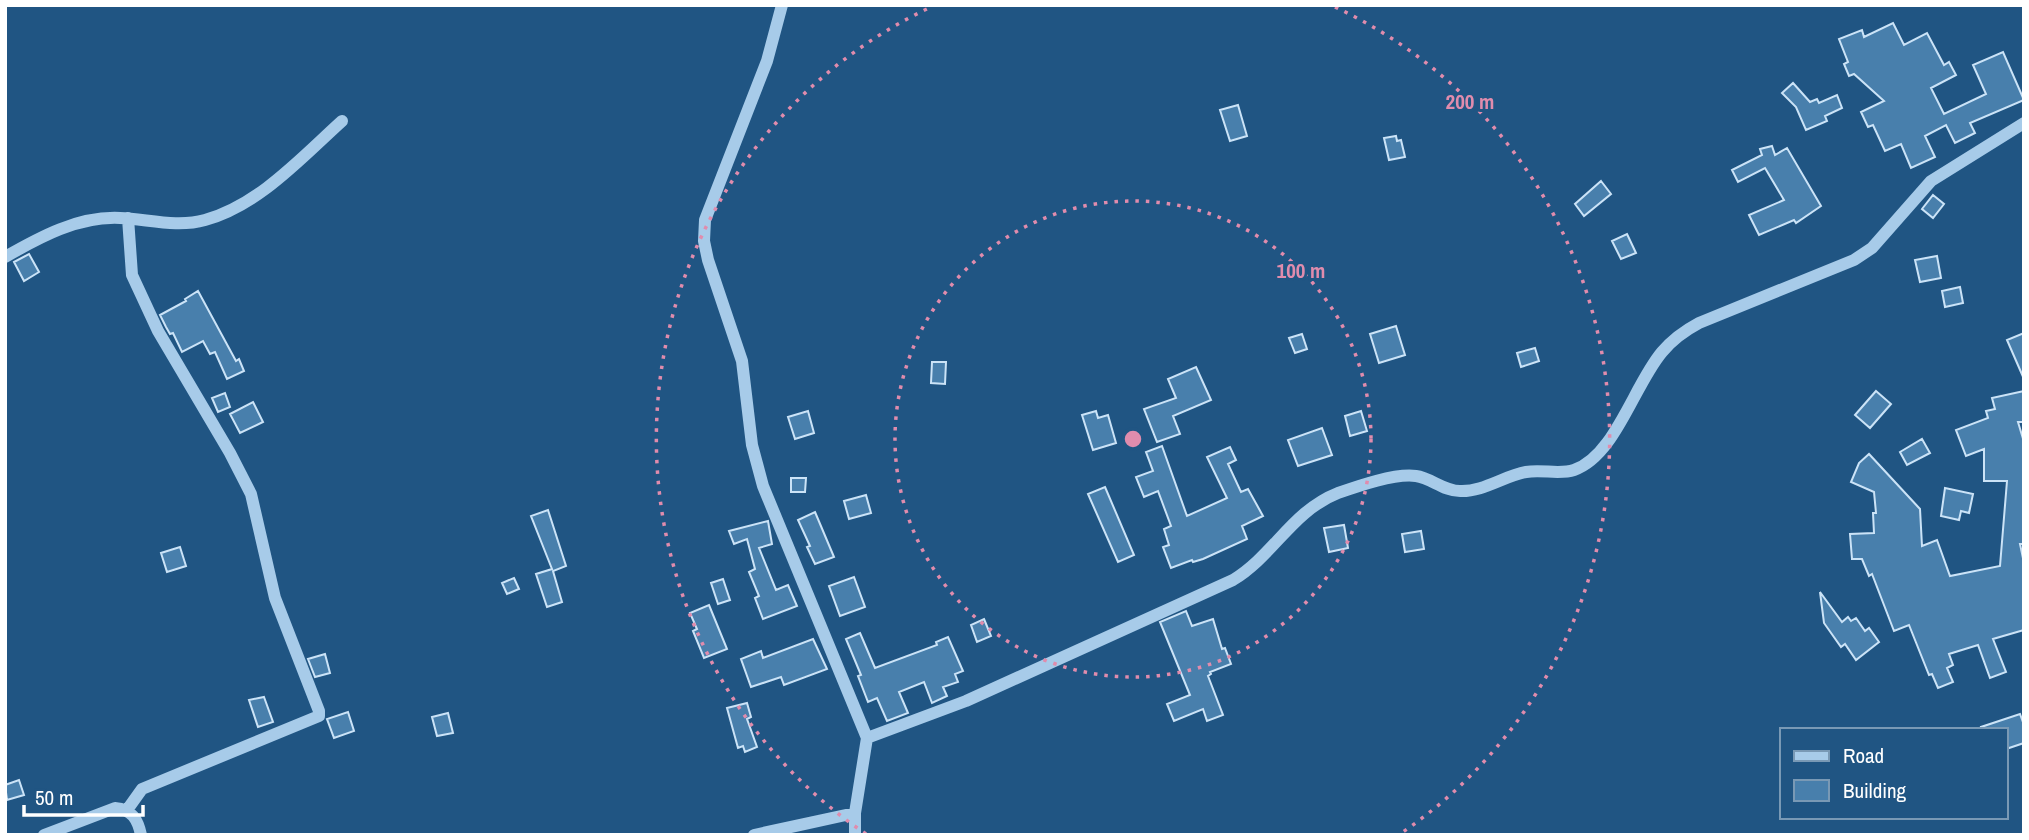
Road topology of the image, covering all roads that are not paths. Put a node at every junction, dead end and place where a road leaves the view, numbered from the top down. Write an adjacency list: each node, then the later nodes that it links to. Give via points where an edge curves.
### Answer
1 (782, 5): 6 (street, via 767,61 705,220 704,241 742,361 752,444 763,486)
2 (342, 121): 4 (street, via 266,188 219,215 177,223)
3 (2024, 123): 6 (street, via 1931,181 1872,248 1854,260 1682,332 1661,352 1609,440 1593,459 1574,470 1528,472 1458,492 1417,476 1398,476 1337,493 1304,511 1266,555 1233,580 966,701)
4 (128, 218): 5 (street, via 73,224); 7 (street, via 132,275 158,331 251,494 275,598 319,711 318,716 142,789)
5 (5, 257)
6 (867, 738): 8 (street)
7 (127, 810): 9 (street, via 116,808); 10 (street, via 139,823)
8 (855, 813): 11 (street); 12 (street)
9 (44, 835)
10 (141, 835)
11 (754, 835)
12 (855, 835)

